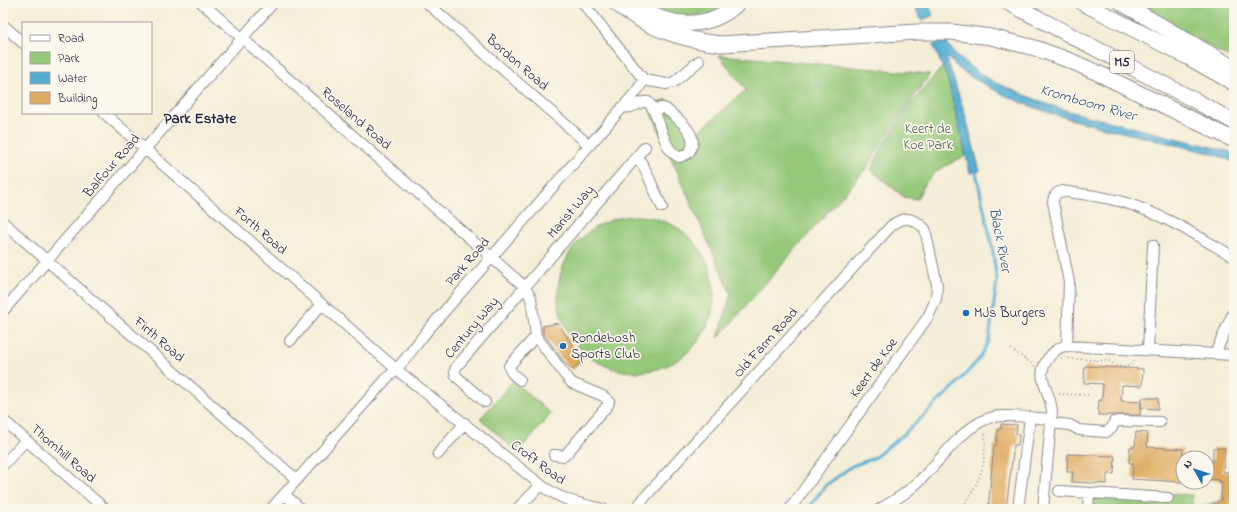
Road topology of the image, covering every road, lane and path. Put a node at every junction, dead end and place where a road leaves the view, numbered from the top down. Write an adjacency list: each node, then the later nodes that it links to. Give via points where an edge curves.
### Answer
1 (202, 3): 12 (street, Roseland Road)
2 (273, 3): 12 (street, Balfour Road)
3 (427, 3): 23 (street, Bordon Road)
4 (583, 3): 16 (street)
5 (616, 3): 22 (highway, via 638,19 675,36 714,43 917,32 970,34 1014,42 1054,54 1102,74)
6 (631, 3): 7 (highway, via 650,15 678,23 713,19)
7 (738, 3)
8 (1009, 3): 21 (highway, M5)
9 (1082, 3): 17 (highway, M5)
10 (1122, 3): 15 (highway)
11 (3, 26): 13 (street)
12 (242, 38): 25 (street, Balfour Road); 31 (street, Roseland Road)
13 (22, 42)
14 (699, 61): 16 (street, via 674,82 666,84)
15 (1234, 68)
16 (644, 80): 18 (street, Park Road, via 642,86)
17 (1234, 82)
18 (622, 107): 19 (street, via 631,108 646,101); 23 (street, Park Road)
19 (654, 109): 19 (street, via 661,131 673,154 679,157 688,153 693,144 690,133 666,110)
20 (105, 114): 25 (street, Forth Road)
21 (1234, 122)
22 (1234, 140)
23 (589, 145): 31 (street, Park Road)
24 (644, 147): 26 (street, Marist Way)
25 (145, 149): 33 (street, Balfour Road); 35 (street, Forth Road)
26 (637, 156): 27 (street); 34 (street, Marist Way)
27 (662, 207)
28 (3, 222): 33 (street, Firth Road)
29 (925, 230): 74 (street, Old Farm Road, via 912,219 898,221 891,226); 75 (street, Keert de Koe, via 937,285 932,309)
30 (1153, 245): 42 (street)
31 (492, 256): 34 (street, Roseland Road); 48 (street, Park Road)
32 (1234, 257): 40 (street, via 1166,219 1139,208 1115,200 1062,191 1057,193 1053,202 1069,282)
33 (47, 261): 36 (street, Balfour Road); 63 (street, Firth Road)
34 (525, 287): 38 (street, via 532,298); 52 (street, Century Way, via 454,370 457,378)
35 (322, 304): 39 (street); 48 (street, Forth Road)
36 (3, 311)
37 (1234, 311): 43 (street)
38 (536, 336): 49 (street, via 509,366 509,370); 61 (street, via 568,380 609,401 564,456)
39 (290, 341)
40 (1067, 346): 42 (street); 56 (street, via 1057,349 1044,364 1042,371 1051,405)
41 (1011, 349): 47 (path)
42 (1148, 350): 43 (street)
43 (1215, 354): 44 (street)
44 (1234, 355)
45 (1059, 358): 46 (path, via 1109,361 1124,367)
46 (1136, 359)
47 (1036, 367)
48 (397, 370): 58 (street, Croft Road); 63 (street, Park Road)
49 (520, 380)
50 (1057, 394): 51 (path)
51 (1090, 394)
52 (485, 402)
53 (1030, 418): 55 (street, via 1002,416); 56 (street); 78 (street)
54 (3, 420): 59 (street, Thornhill Road)
55 (984, 420): 76 (street, via 952,445 916,484); 77 (path, via 984,460 978,479)
56 (1051, 421): 57 (street, via 1070,425 1079,430 1106,432 1112,428 1114,422 1119,421); 79 (street)
57 (1160, 422)
58 (464, 423): 60 (street); 64 (street, Croft Road)
59 (26, 440): 62 (street); 69 (street, Thornhill Road)
60 (438, 454)
61 (554, 455)
62 (3, 465)
63 (296, 480): 66 (street, Park Road)
64 (541, 485): 72 (street); 73 (street, Croft Road, via 567,500)
65 (1059, 491): 67 (street)
66 (284, 494): 70 (street, Park Road); 71 (street)
67 (1089, 494): 68 (street); 80 (street)
68 (1168, 498)
69 (105, 509)
70 (271, 509)
71 (301, 509)
72 (517, 509)
73 (603, 509)
74 (636, 509)
75 (790, 509)
76 (880, 509)
77 (961, 509)
78 (1018, 509)
79 (1043, 509)
80 (1088, 509)

